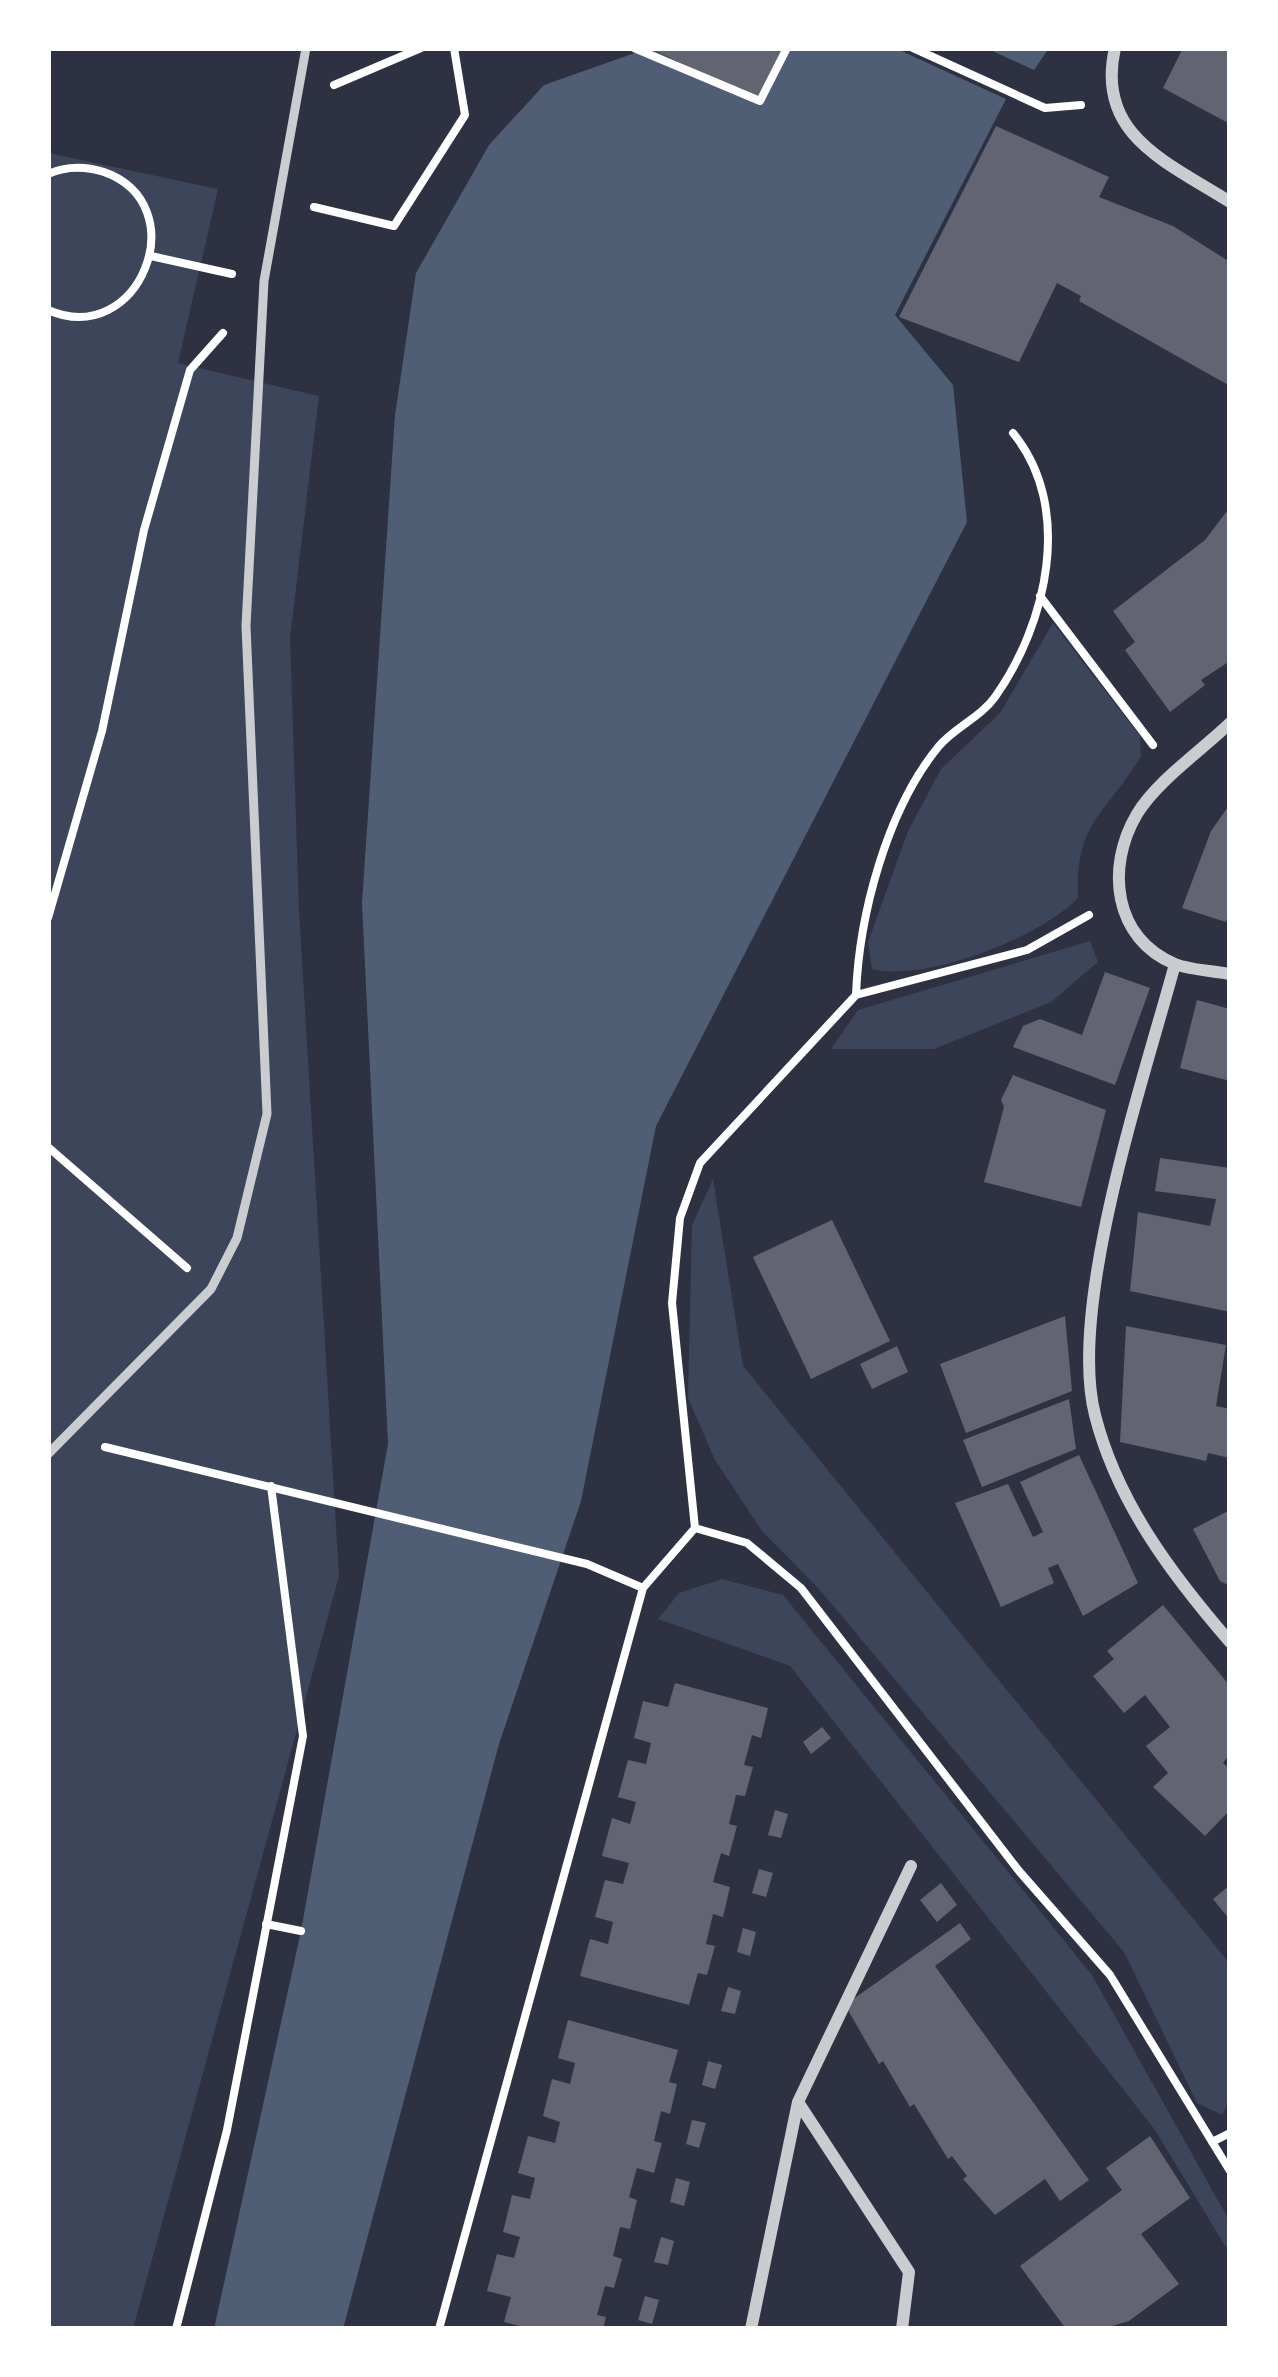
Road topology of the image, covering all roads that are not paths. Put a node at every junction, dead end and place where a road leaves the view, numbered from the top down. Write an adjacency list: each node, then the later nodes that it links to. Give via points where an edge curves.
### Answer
1 (306, 48): 7 (lane, via 264,280 245,626 267,1114 237,1238 211,1289)
2 (1115, 48): 3 (street, via 1108,83 1126,126 1150,151)
3 (1230, 202)
4 (1230, 723): 5 (street, via 1138,812 1122,850 1118,893 1133,936)
5 (1175, 964): 6 (street); 8 (street, via 1120,1164 1089,1351 1094,1412 1132,1509)
6 (1230, 974)
7 (48, 1454)
8 (1230, 1642)
9 (911, 1866): 10 (street)
10 (798, 2102): 11 (street); 12 (street, via 909,2272)
11 (751, 2329)
12 (902, 2329)

